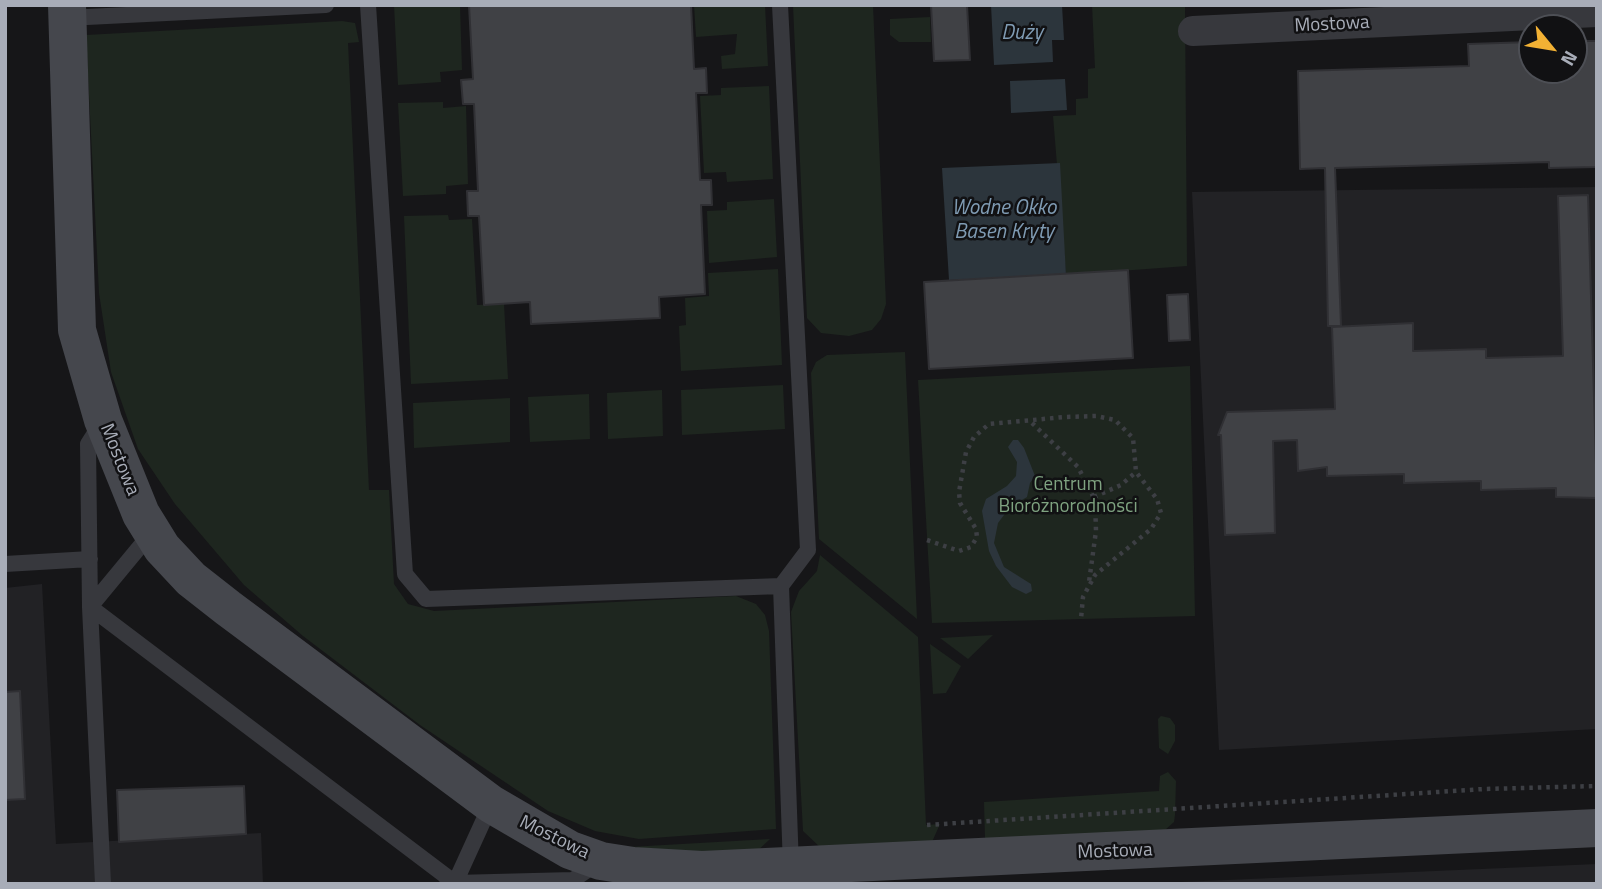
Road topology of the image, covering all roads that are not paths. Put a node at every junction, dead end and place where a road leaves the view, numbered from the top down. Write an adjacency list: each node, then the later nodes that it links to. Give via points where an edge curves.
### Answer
1 (326, 5): 4 (lane)
2 (368, 5): 11 (lane, via 405,574 426,599)
3 (780, 5): 11 (lane, via 808,550)
4 (67, 11): 7 (street, Mostowa, via 77,330)
5 (1597, 12): 6 (street, Mostowa)
6 (1193, 31)
7 (103, 421): 8 (street, Mostowa); 9 (lane, via 88,444)
8 (152, 532): 12 (lane); 13 (street, Mostowa, via 191,579)
9 (89, 559): 10 (lane); 12 (lane)
10 (5, 565)
11 (781, 586): 16 (lane)
12 (90, 607): 17 (lane); 18 (lane)
13 (491, 804): 15 (street, Mostowa, via 570,850); 17 (lane)
14 (1597, 828): 16 (street, Mostowa)
15 (601, 861): 16 (street, Mostowa, via 702,870); 17 (lane, via 573,880)
16 (791, 867)
17 (455, 883): 19 (lane)
18 (103, 884)
19 (447, 884)

